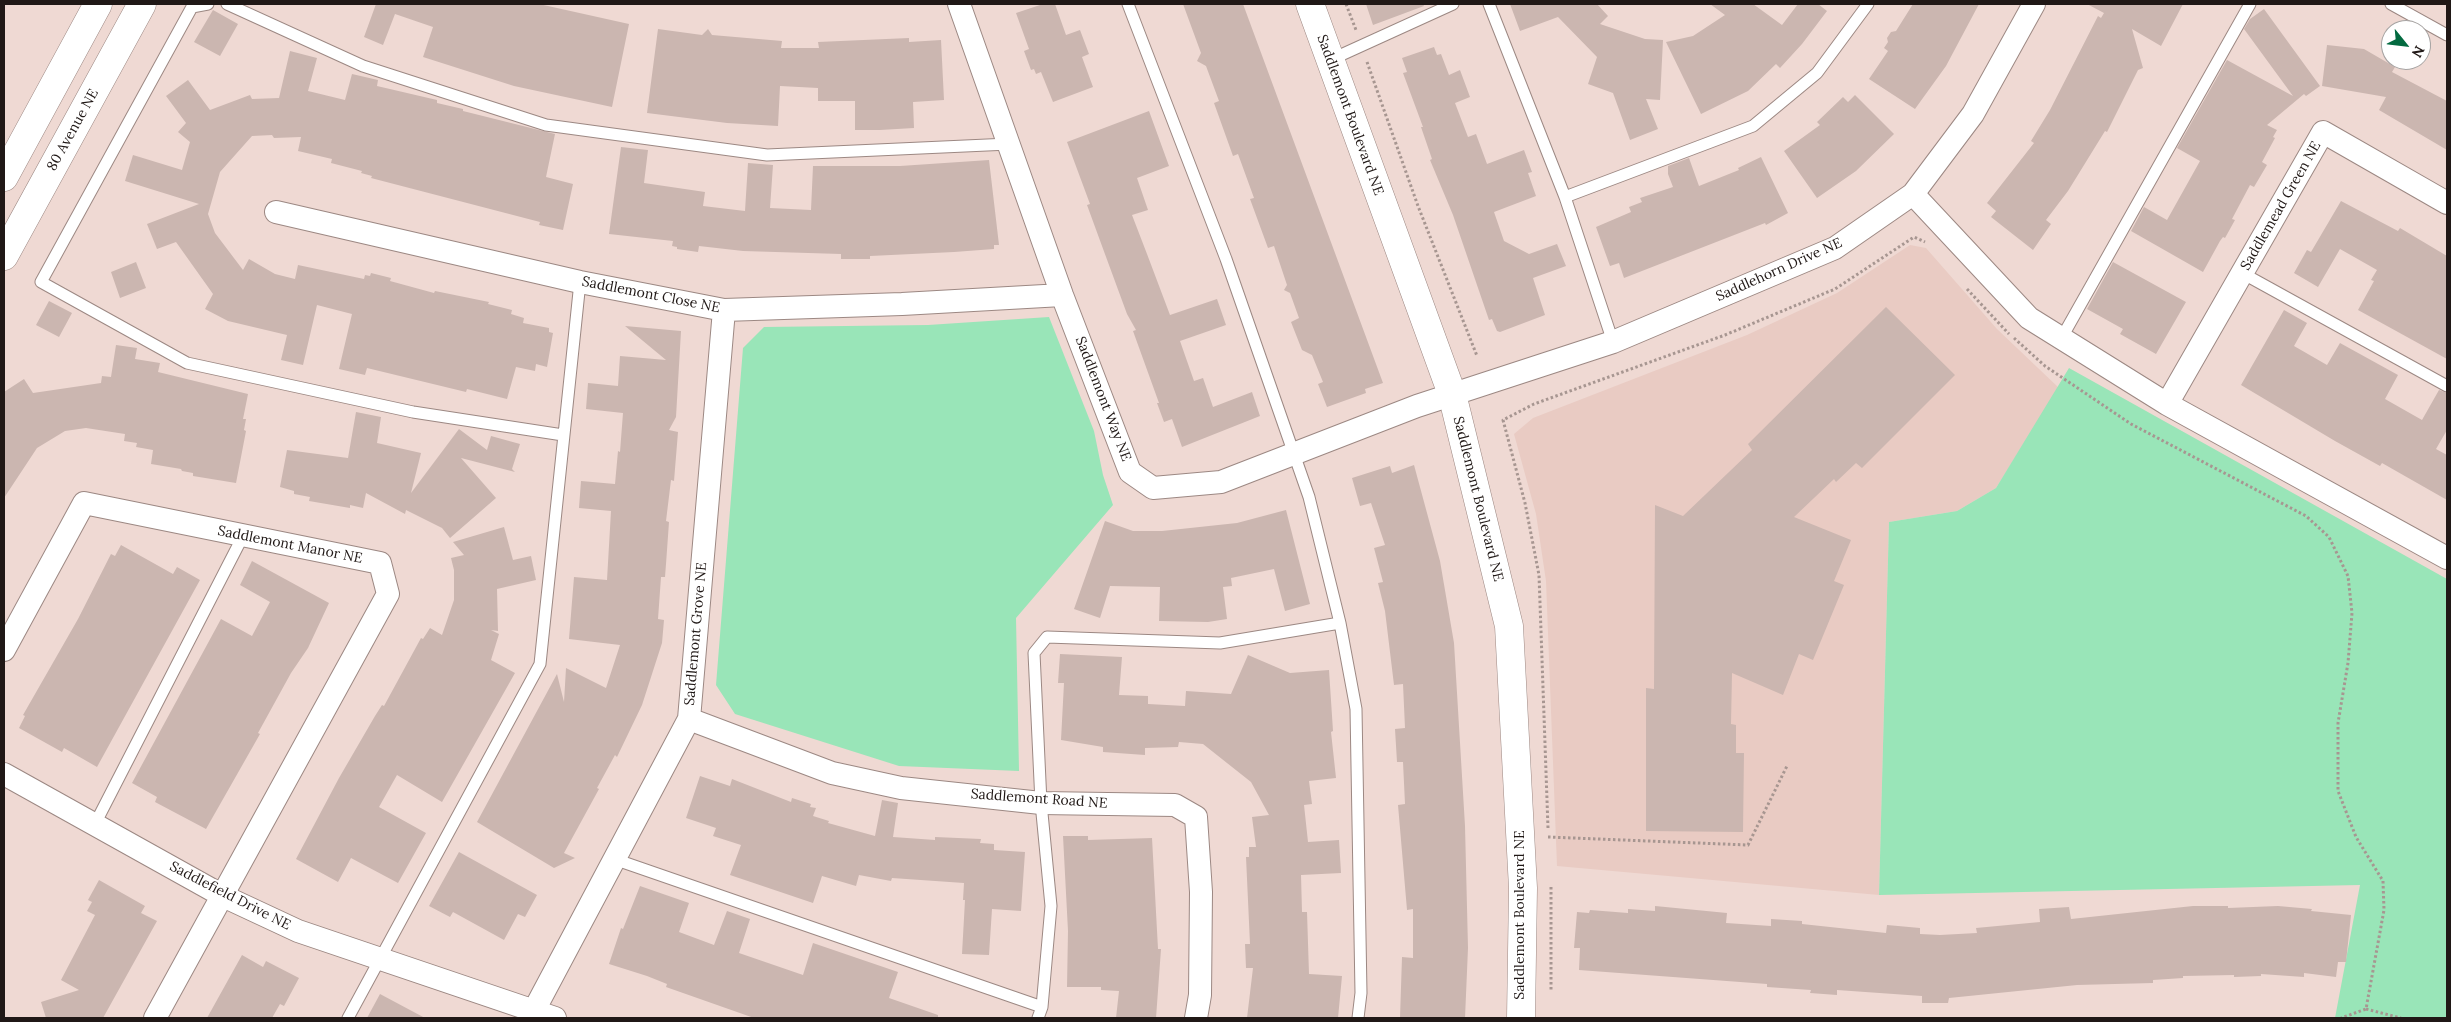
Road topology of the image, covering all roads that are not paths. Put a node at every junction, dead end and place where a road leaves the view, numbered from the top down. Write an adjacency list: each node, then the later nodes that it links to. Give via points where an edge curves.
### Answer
1 (98, 4): 17 (street)
2 (142, 4): 22 (street, 80 Avenue NE)
3 (208, 4): 32 (lane, via 192,7 41,282 187,363 413,412)
4 (227, 4): 16 (lane, via 362,66 546,125 768,155)
5 (959, 4): 16 (street, Saddlemont Way NE)
6 (1128, 4): 33 (lane, via 1226,260)
7 (1310, 4): 15 (street, Saddlemont Boulevard NE)
8 (1452, 4): 15 (lane)
9 (1489, 4): 19 (lane)
10 (1868, 4): 19 (lane, via 1817,73 1753,126)
11 (2034, 4): 18 (street, Saddlehorn Drive NE, via 1974,114)
12 (2250, 4): 27 (lane)
13 (2390, 4): 14 (lane)
14 (2447, 35)
15 (1330, 60): 30 (street, Saddlemont Boulevard NE)
16 (1009, 144): 25 (street, Saddlemont Way NE)
17 (4, 177)
18 (1914, 194): 27 (street, via 2029,318); 28 (street, Saddlehorn Drive NE, via 1835,248)
19 (1565, 197): 28 (lane)
20 (2447, 203): 23 (street, Saddlemead Green NE, via 2323,132)
21 (276, 212): 24 (street, Saddlemont Close NE)
22 (4, 256)
23 (2242, 273): 29 (lane); 31 (street, Saddlemead Green NE)
24 (580, 282): 26 (street, Saddlemont Close NE); 32 (lane)
25 (1062, 295): 26 (street, Saddlemont Close NE); 33 (street, Saddlemont Way NE, via 1130,472 1153,488 1221,482)
26 (724, 310): 38 (street, Saddlemont Grove NE)
27 (2061, 339): 31 (street)
28 (1613, 342): 30 (street, Saddlehorn Drive NE)
29 (2447, 386)
30 (1452, 394): 33 (street, Saddlemont Way NE); 51 (street, Saddlemont Boulevard NE, via 1509,626 1523,888)
31 (2167, 404): 35 (street)
32 (563, 434): 44 (lane, via 540,664)
33 (1292, 454): 36 (lane, via 1309,497)
34 (243, 536): 37 (street, Saddlemont Manor NE, via 84,503); 41 (lane); 43 (street, Saddlemont Manor NE, via 380,563 388,594)
35 (2447, 558)
36 (1340, 623): 40 (lane, via 1220,643 1047,637 1034,652); 50 (lane, via 1356,709 1361,993)
37 (4, 650)
38 (689, 718): 40 (street, Saddlemont Road NE, via 832,773 901,788); 42 (street, Saddlemont Grove NE)
39 (4, 774): 41 (street, Saddlefield Drive NE)
40 (1041, 802): 45 (lane, via 1050,906); 49 (street, Saddlemont Road NE, via 1175,805 1196,817 1201,892 1200,995)
41 (95, 824): 43 (street, Saddlefield Drive NE)
42 (614, 859): 45 (lane); 46 (street, Saddlemont Grove NE)
43 (223, 896): 44 (street, Saddlefield Drive NE, via 298,931); 47 (street)
44 (382, 958): 46 (street, Saddlefield Drive NE); 48 (lane)
45 (1040, 1013)
46 (540, 1016)
47 (155, 1018)
48 (348, 1018)
49 (1196, 1018)
50 (1358, 1018)
51 (1521, 1018)

